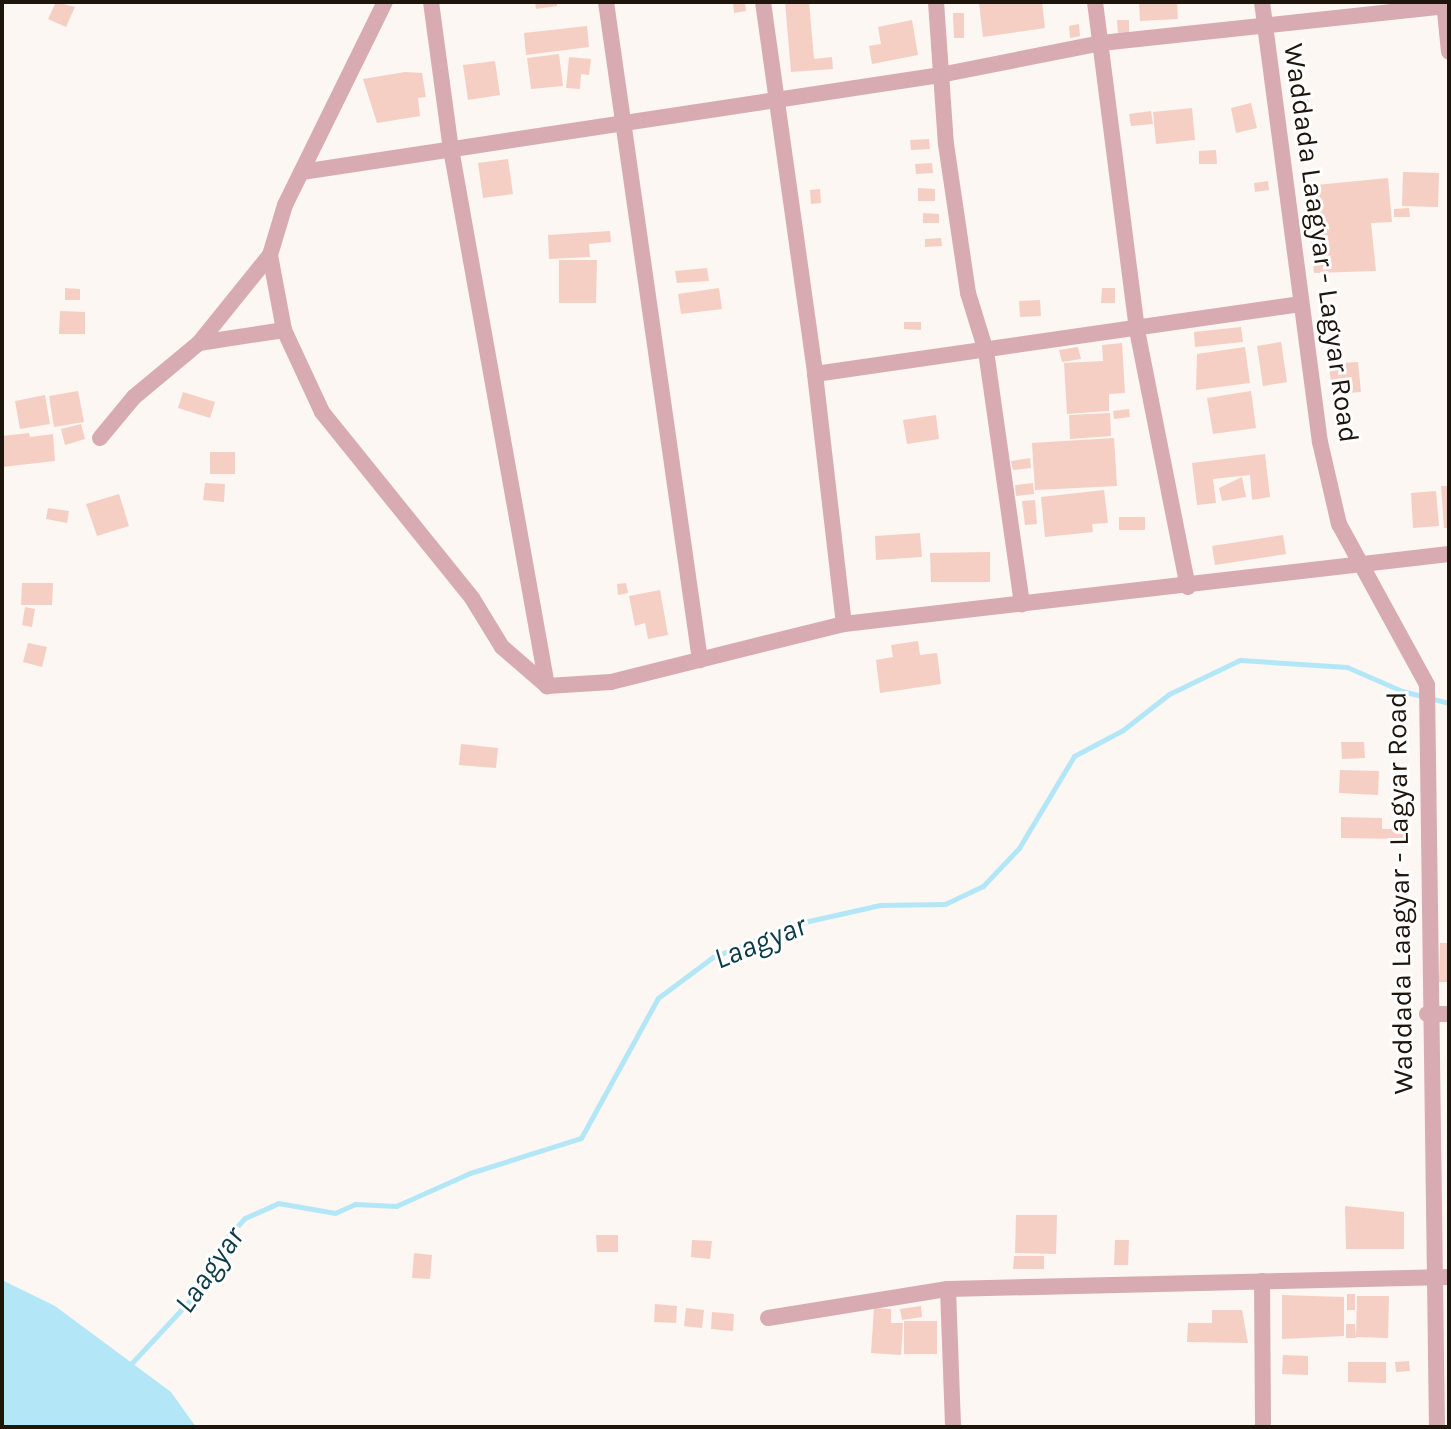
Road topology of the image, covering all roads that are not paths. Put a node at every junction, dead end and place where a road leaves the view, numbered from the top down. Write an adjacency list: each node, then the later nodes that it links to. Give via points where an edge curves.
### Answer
1 (385, 2): 16 (street)
2 (431, 2): 15 (street)
3 (606, 2): 14 (street)
4 (763, 2): 13 (street)
5 (936, 2): 12 (street)
6 (1095, 2): 10 (street)
7 (1262, 2): 9 (street, Waddada Laagyar - Lagyar Road)
8 (1445, 5): 9 (street); 11 (street)
9 (1265, 27): 10 (street); 18 (street, Waddada Laagyar - Lagyar Road)
10 (1101, 43): 12 (street); 20 (street)
11 (1449, 52)
12 (940, 75): 13 (street); 22 (street, via 968,293)
13 (776, 98): 14 (street); 23 (street)
14 (621, 122): 15 (street); 30 (street)
15 (451, 149): 16 (street); 31 (street)
16 (302, 172): 17 (street)
17 (270, 255): 19 (street); 21 (street)
18 (1301, 304): 20 (street); 26 (street, Waddada Laagyar - Lagyar Road, via 1320,442 1339,524)
19 (284, 330): 21 (street); 31 (street, via 322,412 472,598 502,647)
20 (1137, 330): 22 (street); 27 (street)
21 (199, 343): 24 (street, via 134,397)
22 (986, 351): 23 (street); 28 (street)
23 (815, 374): 29 (street)
24 (100, 438)
25 (1449, 554): 26 (street)
26 (1358, 565): 27 (street); 32 (street, Waddada Laagyar - Lagyar Road, via 1385,601 1427,685)
27 (1188, 587): 28 (street)
28 (1022, 604): 29 (street)
29 (844, 624): 30 (street)
30 (700, 660): 31 (street, via 611,682)
31 (547, 686)
32 (1427, 1014): 33 (street); 34 (street, Waddada Laagyar - Lagyar Road)
33 (1449, 1014)
34 (1440, 1277): 35 (street); 40 (street, Waddada Laagyar - Lagyar Road)
35 (1262, 1281): 36 (street); 39 (street)
36 (948, 1289): 37 (street); 38 (street)
37 (768, 1318)
38 (953, 1427)
39 (1263, 1427)
40 (1437, 1427)

